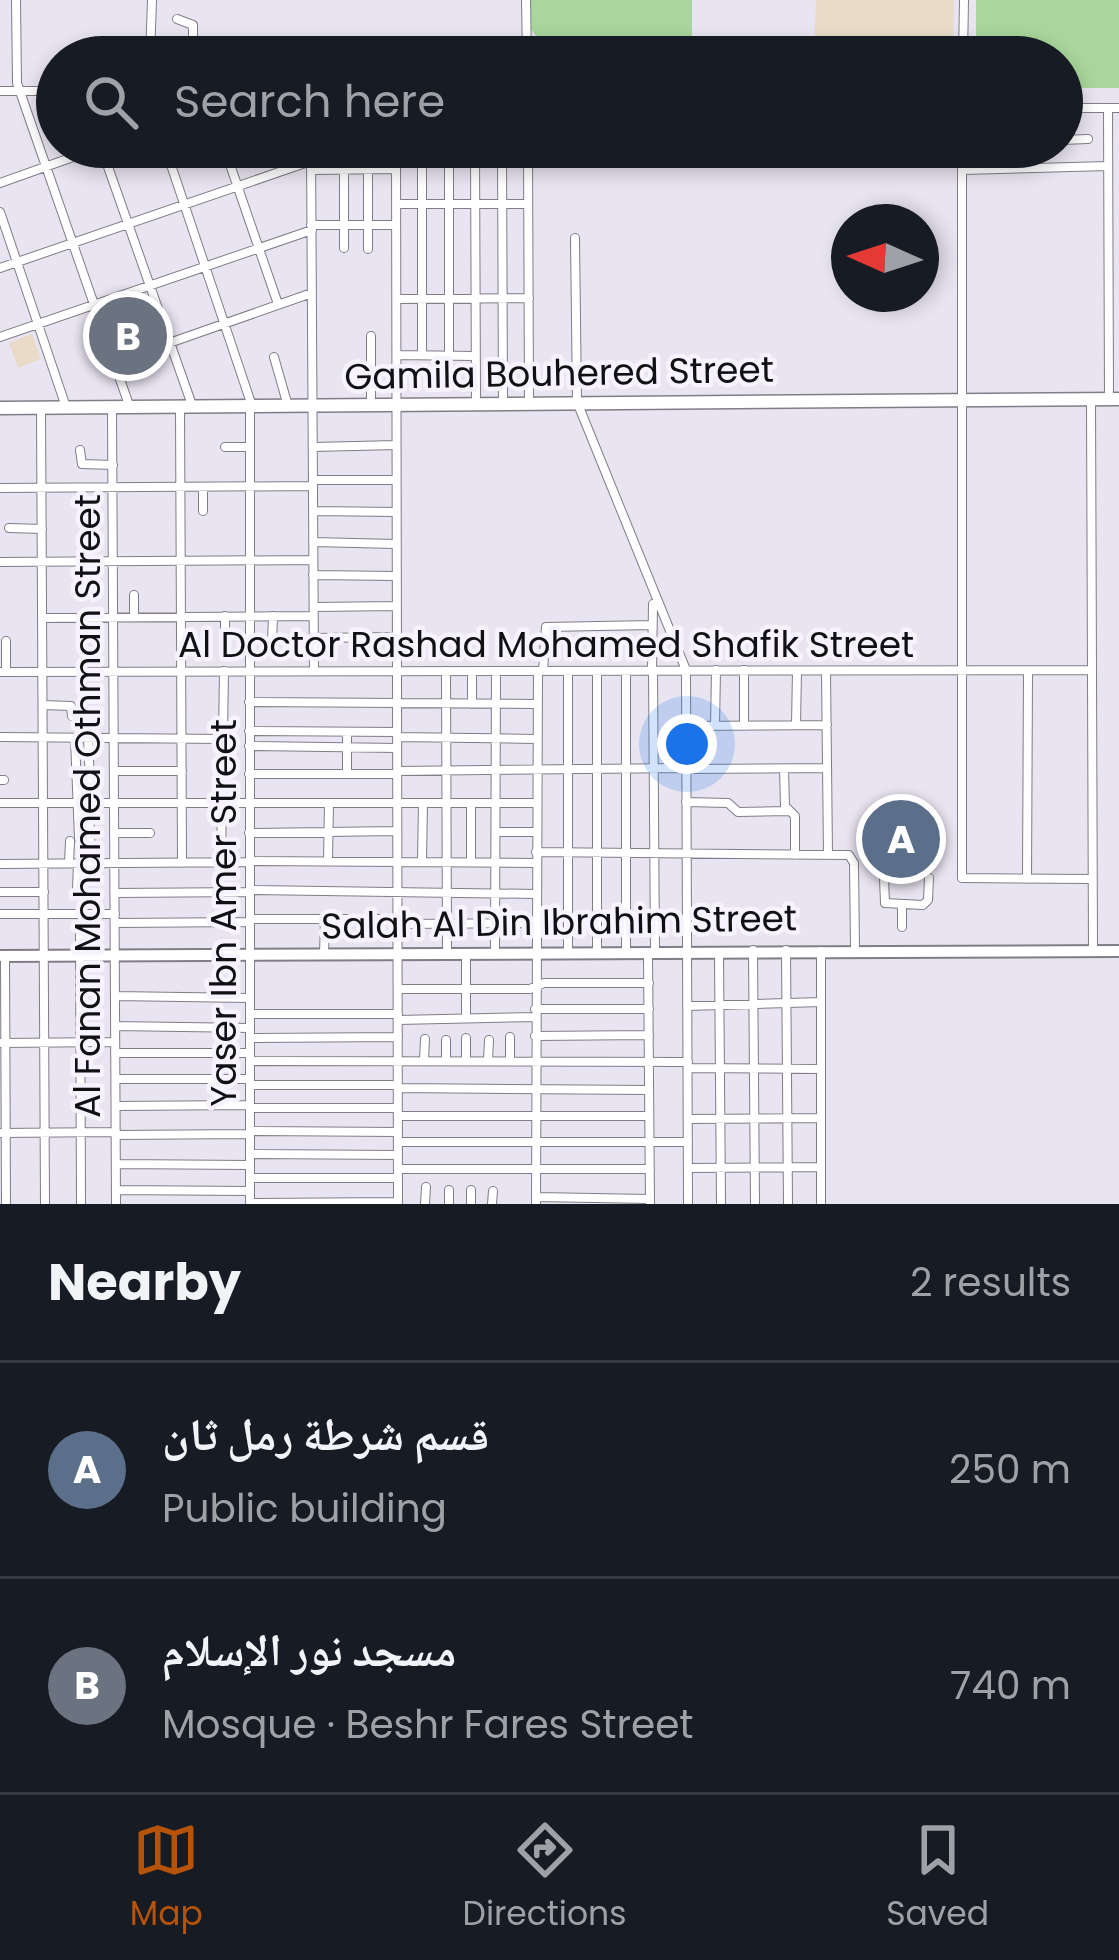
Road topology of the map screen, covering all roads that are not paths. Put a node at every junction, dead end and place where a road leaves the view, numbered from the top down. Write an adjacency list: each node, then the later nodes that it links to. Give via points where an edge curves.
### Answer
1 (16, 0): 11 (street)
2 (152, 0): 6 (street)
3 (526, 0): 8 (street)
4 (964, 0): 9 (street)
5 (177, 19): 7 (street, via 193,26)
6 (151, 36)
7 (193, 36)
8 (527, 36)
9 (963, 36)
10 (0, 91): 11 (street)
11 (20, 91): 12 (street); 15 (street)
12 (36, 91)
13 (1083, 108): 14 (street)
14 (1114, 109): 18 (street)
15 (36, 137)
16 (1083, 140): 17 (street)
17 (1088, 140)
18 (1112, 163): 47 (street)
19 (41, 168): 37 (street)
20 (47, 168): 54 (street)
21 (108, 168): 48 (street)
22 (172, 168): 45 (street, Yaser Ibn Amer Street)
23 (231, 168): 38 (street)
24 (290, 168): 38 (street)
25 (311, 168): 52 (street)
26 (336, 168): 33 (street)
27 (422, 168): 40 (street)
28 (448, 168): 41 (street)
29 (475, 168): 42 (street)
30 (502, 168): 43 (street)
31 (528, 168): 44 (street)
32 (1034, 168): 36 (street)
33 (344, 169): 34 (street); 49 (street)
34 (368, 169): 35 (street); 50 (street)
35 (396, 169): 39 (street)
36 (962, 170): 86 (street)
37 (0, 183)
38 (238, 187): 45 (street); 55 (street)
39 (396, 204): 40 (street); 51 (street)
40 (422, 204): 41 (street); 67 (street)
41 (448, 204): 42 (street); 68 (street)
42 (475, 204): 43 (street); 69 (street)
43 (502, 204): 44 (street); 64 (street)
44 (528, 204): 65 (street)
45 (184, 205): 48 (street); 59 (street, Yaser Ibn Amer Street)
46 (0, 212): 58 (street)
47 (1114, 220): 61 (street)
48 (128, 224): 54 (street); 62 (street)
49 (344, 225): 50 (street); 52 (street); 56 (street)
50 (368, 225): 51 (street); 57 (street)
51 (396, 225): 66 (street)
52 (311, 227): 55 (street); 63 (street)
53 (575, 238): 87 (street)
54 (73, 243): 58 (street); 71 (street)
55 (259, 248): 59 (street); 70 (street)
56 (344, 248)
57 (368, 249)
58 (17, 262): 60 (street); 73 (street)
59 (205, 267): 62 (street); 72 (street, Yaser Ibn Amer Street)
60 (0, 268)
61 (1114, 278): 75 (street)
62 (150, 286): 71 (street); 77 (street)
63 (312, 293): 70 (street); 93 (street)
64 (502, 298): 65 (street); 69 (street); 90 (street)
65 (529, 298): 91 (street)
66 (397, 299): 67 (street); 78 (street)
67 (422, 299): 68 (street); 79 (street)
68 (449, 299): 69 (street); 80 (street)
69 (475, 299): 81 (street)
70 (278, 304): 72 (street)
71 (94, 305): 73 (street); 83 (street)
72 (224, 323): 77 (street); 96 (street, Yaser Ibn Amer Street)
73 (38, 324): 76 (street); 99 (street)
74 (371, 336): 94 (street)
75 (1114, 336): 85 (street)
76 (0, 338)
77 (170, 342): 83 (street); 95 (street)
78 (397, 355): 79 (street); 92 (street)
79 (422, 355): 80 (street)
80 (449, 356): 81 (street)
81 (476, 356): 89 (street)
82 (274, 357): 97 (street)
83 (114, 362): 101 (street)
84 (1091, 399): 85 (main road, Gamila Bouhered Street); 86 (main road, Gamila Bouhered Street); 158 (street)
85 (1114, 399)
86 (961, 400): 87 (main road, Gamila Bouhered Street); 168 (street)
87 (577, 401): 91 (main road, Gamila Bouhered Street); 153 (street)
88 (2, 403): 98 (main road, Gamila Bouhered Street)
89 (476, 403): 90 (main road, Gamila Bouhered Street); 92 (main road, Gamila Bouhered Street)
90 (503, 403): 91 (main road, Gamila Bouhered Street)
91 (529, 403)
92 (396, 404): 94 (main road, Gamila Bouhered Street); 102 (street)
93 (312, 405): 94 (main road, Gamila Bouhered Street); 97 (main road, Gamila Bouhered Street); 105 (street)
94 (371, 405)
95 (186, 406): 96 (main road, Gamila Bouhered Street); 101 (main road, Gamila Bouhered Street); 110 (street)
96 (251, 406): 97 (main road, Gamila Bouhered Street); 104 (street, Yaser Ibn Amer Street)
97 (288, 406)
98 (41, 407): 99 (main road, Gamila Bouhered Street); 114 (street)
99 (66, 407): 100 (main road, Gamila Bouhered Street)
100 (112, 407): 101 (main road, Gamila Bouhered Street); 107 (street, Al Fanan Mohamed Othman Street)
101 (130, 407)
102 (396, 446): 105 (street); 108 (street)
103 (226, 447): 104 (street)
104 (250, 447): 112 (street, Yaser Ibn Amer Street)
105 (313, 447): 109 (street)
106 (80, 450): 107 (street, via 82,464)
107 (112, 465): 115 (street, Al Fanan Mohamed Othman Street)
108 (396, 480): 109 (street); 118 (street)
109 (313, 483): 112 (street); 117 (street)
110 (181, 487): 111 (street); 115 (street); 125 (street)
111 (203, 487): 112 (street); 116 (street)
112 (250, 487): 126 (street, Yaser Ibn Amer Street)
113 (0, 488): 114 (street)
114 (41, 488): 115 (street); 120 (street)
115 (113, 488): 124 (street, Al Fanan Mohamed Othman Street)
116 (203, 511)
117 (313, 511): 118 (street); 121 (street)
118 (396, 512): 122 (street)
119 (9, 528): 120 (street)
120 (42, 529): 128 (street)
121 (313, 542): 122 (street); 123 (street)
122 (396, 544): 130 (street)
123 (313, 560): 126 (street); 129 (street)
124 (113, 561): 125 (street); 128 (street); 139 (street, Al Fanan Mohamed Othman Street)
125 (181, 561): 126 (street); 135 (street)
126 (250, 561): 137 (street, Yaser Ibn Amer Street)
127 (0, 562): 128 (street)
128 (42, 562): 141 (street)
129 (313, 575): 130 (street); 134 (street)
130 (397, 576): 133 (street)
131 (134, 595): 140 (street)
132 (653, 604): 142 (street)
133 (396, 607): 134 (street); 143 (street)
134 (314, 611): 138 (street); 144 (street)
135 (181, 616): 136 (street); 140 (street); 160 (street)
136 (225, 616): 137 (street); 147 (street)
137 (249, 616): 138 (street); 148 (street, Yaser Ibn Amer Street)
138 (273, 616): 146 (street)
139 (113, 617): 140 (street); 141 (street); 159 (street, Al Fanan Mohamed Othman Street)
140 (134, 617)
141 (43, 618): 171 (street)
142 (652, 625): 152 (street); 165 (street, via 546,627)
143 (397, 637): 144 (street); 150 (street)
144 (314, 638): 149 (street)
145 (6, 641): 170 (street)
146 (272, 641)
147 (225, 644)
148 (249, 670): 149 (street, Al Doctor Rashad Mohamed Shafik Street); 161 (street, Al Doctor Rashad Mohamed Shafik Street); 172 (street, Yaser Ibn Amer Street)
149 (314, 670): 150 (street, Al Doctor Rashad Mohamed Shafik Street)
150 (397, 670): 162 (street, Al Doctor Rashad Mohamed Shafik Street); 173 (street)
151 (626, 670): 152 (street, Al Doctor Rashad Mohamed Shafik Street); 167 (street, Al Doctor Rashad Mohamed Shafik Street); 205 (street)
152 (652, 670): 153 (street, Al Doctor Rashad Mohamed Shafik Street); 200 (street)
153 (686, 670): 154 (street, Al Doctor Rashad Mohamed Shafik Street); 182 (street)
154 (716, 670): 155 (street, Al Doctor Rashad Mohamed Shafik Street); 183 (street)
155 (744, 670): 156 (street, Al Doctor Rashad Mohamed Shafik Street); 184 (street)
156 (797, 670): 157 (street, Al Doctor Rashad Mohamed Shafik Street); 180 (street)
157 (826, 670): 168 (street, Al Doctor Rashad Mohamed Shafik Street); 181 (street)
158 (1092, 670): 169 (street, Al Doctor Rashad Mohamed Shafik Street); 264 (street)
159 (114, 671): 160 (street, Al Doctor Rashad Mohamed Shafik Street); 171 (street, Al Doctor Rashad Mohamed Shafik Street); 191 (street, Al Fanan Mohamed Othman Street)
160 (182, 671): 161 (street, Al Doctor Rashad Mohamed Shafik Street); 194 (street)
161 (224, 671): 195 (street)
162 (446, 671): 163 (street, Al Doctor Rashad Mohamed Shafik Street); 174 (street)
163 (472, 671): 164 (street, Al Doctor Rashad Mohamed Shafik Street); 175 (street)
164 (496, 671): 165 (street, Al Doctor Rashad Mohamed Shafik Street); 176 (street)
165 (540, 671): 166 (street, Al Doctor Rashad Mohamed Shafik Street); 177 (street)
166 (568, 671): 167 (street, Al Doctor Rashad Mohamed Shafik Street); 203 (street)
167 (597, 671): 204 (street)
168 (962, 671): 169 (street, Al Doctor Rashad Mohamed Shafik Street); 263 (street, via 962,878)
169 (1028, 671): 263 (street)
170 (3, 672): 171 (street, Al Doctor Rashad Mohamed Shafik Street)
171 (43, 672): 178 (street)
172 (249, 702): 173 (street); 185 (street, Yaser Ibn Amer Street)
173 (397, 704): 174 (street); 196 (street)
174 (446, 704): 175 (street); 192 (street)
175 (472, 704): 176 (street)
176 (496, 704): 177 (street); 193 (street)
177 (538, 704): 197 (street)
178 (43, 705): 179 (street, via 71,706); 188 (street)
179 (72, 716)
180 (796, 725): 181 (street); 184 (street)
181 (827, 725): 201 (street)
182 (686, 726): 183 (street); 206 (street)
183 (715, 726): 184 (street)
184 (744, 726)
185 (249, 731): 186 (street); 198 (street, Yaser Ibn Amer Street)
186 (347, 732): 196 (street); 199 (street)
187 (0, 737): 188 (street)
188 (43, 737): 189 (street); 218 (street)
189 (75, 738): 190 (street); 219 (street)
190 (88, 738): 191 (street); 220 (street)
191 (114, 738): 194 (street); 208 (street, Al Fanan Mohamed Othman Street)
192 (446, 738): 193 (street); 196 (street); 209 (street)
193 (496, 738): 197 (street); 210 (street)
194 (182, 739): 195 (street); 211 (street)
195 (223, 739): 223 (street)
196 (397, 739): 199 (street); 212 (street)
197 (537, 739): 202 (street)
198 (249, 746): 199 (street); 213 (street, Yaser Ibn Amer Street)
199 (347, 747): 214 (street)
200 (653, 768): 205 (street); 206 (street); 242 (street)
201 (827, 768): 207 (street); 245 (street)
202 (537, 769): 203 (street); 210 (street); 215 (street)
203 (568, 769): 204 (street); 239 (street)
204 (597, 769): 205 (street); 240 (street)
205 (626, 769): 241 (street)
206 (686, 769): 207 (street); 216 (street)
207 (784, 769): 231 (street)
208 (114, 770): 211 (street); 221 (street, Al Fanan Mohamed Othman Street)
209 (446, 770): 210 (street); 212 (street); 228 (street)
210 (496, 770): 230 (street)
211 (182, 772): 222 (street)
212 (397, 772): 214 (street); 226 (street)
213 (249, 774): 214 (street); 224 (street, Yaser Ibn Amer Street)
214 (347, 774)
215 (537, 802): 230 (street); 236 (street)
216 (686, 802): 231 (street); 243 (street)
217 (0, 803): 218 (street)
218 (44, 803): 219 (street); 260 (street)
219 (78, 803): 220 (street); 255 (street)
220 (90, 803): 221 (street); 256 (street)
221 (114, 803): 222 (street); 232 (street, Al Fanan Mohamed Othman Street)
222 (182, 803): 223 (street); 258 (street)
223 (222, 803): 224 (street); 249 (street)
224 (250, 803): 225 (street); 238 (street, Yaser Ibn Amer Street)
225 (329, 803): 226 (street); 233 (street)
226 (397, 803): 227 (street); 234 (street)
227 (423, 803): 228 (street); 251 (street)
228 (447, 803): 229 (street); 252 (street)
229 (471, 803): 230 (street); 253 (street)
230 (496, 803): 235 (street)
231 (789, 811): 244 (street)
232 (114, 832): 237 (street); 257 (street, Al Fanan Mohamed Othman Street)
233 (328, 832): 234 (street); 238 (street); 248 (street)
234 (397, 832): 250 (street)
235 (496, 832): 236 (street); 254 (street)
236 (536, 832): 246 (street)
237 (150, 833)
238 (250, 833): 247 (street, Yaser Ibn Amer Street)
239 (568, 853): 240 (street); 246 (street); 298 (street)
240 (597, 853): 241 (street); 295 (street)
241 (626, 854): 242 (street); 296 (street)
242 (654, 854): 243 (street); 294 (street)
243 (687, 854): 244 (street); 290 (street)
244 (795, 855): 245 (street)
245 (828, 855): 289 (street, via 854,860)
246 (536, 857): 254 (street); 273 (street)
247 (250, 861): 248 (street); 249 (street); 266 (street, Yaser Ibn Amer Street)
248 (328, 861): 250 (street)
249 (221, 862): 258 (street)
250 (397, 862): 251 (street); 269 (street)
251 (422, 862): 252 (street)
252 (447, 862): 253 (street); 271 (street)
253 (470, 862): 254 (street)
254 (496, 862): 272 (street)
255 (74, 863): 256 (street); 260 (street); 265 (street)
256 (91, 863): 257 (street)
257 (115, 863): 258 (street); 270 (street, Al Fanan Mohamed Othman Street)
258 (182, 863)
259 (0, 864): 260 (street)
260 (44, 864): 268 (street)
261 (884, 878): 274 (street, via 885,903)
262 (929, 878): 274 (street, via 926,903)
263 (1027, 879): 264 (street)
264 (1092, 879): 292 (street)
265 (77, 890)
266 (250, 891): 269 (street); 270 (street); 279 (street, Yaser Ibn Amer Street)
267 (0, 892): 268 (street)
268 (44, 892): 276 (street)
269 (398, 892): 271 (street); 280 (street)
270 (115, 893): 277 (street, Al Fanan Mohamed Othman Street)
271 (447, 893): 272 (street); 283 (street)
272 (496, 893): 273 (street); 281 (street)
273 (536, 893): 282 (street)
274 (902, 904): 284 (street)
275 (0, 914): 276 (street)
276 (44, 914): 277 (street); 308 (street)
277 (115, 918): 279 (street); 300 (street, Al Fanan Mohamed Othman Street)
278 (325, 919): 279 (street); 280 (street); 302 (street)
279 (250, 920): 301 (street, Yaser Ibn Amer Street)
280 (398, 921): 283 (street); 303 (street)
281 (496, 923): 282 (street); 283 (street); 306 (street)
282 (536, 923): 297 (street)
283 (447, 924): 304 (street)
284 (902, 927)
285 (80, 933): 299 (street)
286 (753, 950): 287 (street, Salah Al Din Ibrahim Street); 291 (street, Salah Al Din Ibrahim Street); 319 (street)
287 (786, 950): 288 (street, Salah Al Din Ibrahim Street); 316 (street)
288 (821, 950): 289 (street, Salah Al Din Ibrahim Street); 315 (street)
289 (855, 950): 292 (street, Salah Al Din Ibrahim Street)
290 (687, 951): 291 (street, Salah Al Din Ibrahim Street); 294 (street, Salah Al Din Ibrahim Street); 317 (street)
291 (719, 951): 318 (street)
292 (1093, 951): 293 (street, Salah Al Din Ibrahim Street)
293 (1119, 951)
294 (651, 952): 296 (street, Salah Al Din Ibrahim Street); 309 (street)
295 (597, 953): 296 (street, Salah Al Din Ibrahim Street); 298 (street, Salah Al Din Ibrahim Street)
296 (626, 953)
297 (535, 954): 298 (street, Salah Al Din Ibrahim Street); 306 (street, Salah Al Din Ibrahim Street); 310 (street)
298 (568, 954)
299 (80, 955): 300 (street, Salah Al Din Ibrahim Street); 308 (street, Salah Al Din Ibrahim Street); 336 (street)
300 (115, 955): 301 (street, Salah Al Din Ibrahim Street); 313 (street, Al Fanan Mohamed Othman Street)
301 (250, 955): 302 (street, Salah Al Din Ibrahim Street); 314 (street, Yaser Ibn Amer Street)
302 (324, 955): 303 (street, Salah Al Din Ibrahim Street)
303 (398, 955): 304 (street, Salah Al Din Ibrahim Street); 311 (street)
304 (447, 955): 305 (street, Salah Al Din Ibrahim Street)
305 (466, 955): 306 (street, Salah Al Din Ibrahim Street); 312 (street)
306 (495, 955)
307 (3, 956): 308 (street, Salah Al Din Ibrahim Street); 337 (street)
308 (44, 956): 335 (street)
309 (649, 982): 310 (street); 320 (street)
310 (536, 986): 312 (street); 321 (street)
311 (398, 989): 312 (street); 323 (street)
312 (466, 989): 324 (street)
313 (115, 996): 314 (street); 325 (street, Al Fanan Mohamed Othman Street)
314 (250, 998): 322 (street, Yaser Ibn Amer Street)
315 (821, 1002): 316 (street); 352 (street)
316 (787, 1003): 319 (street); 351 (street)
317 (687, 1006): 318 (street); 348 (street)
318 (720, 1006): 319 (street); 349 (street)
319 (754, 1006): 350 (street)
320 (649, 1009): 321 (street); 327 (street)
321 (536, 1013): 324 (street); 328 (street)
322 (250, 1014): 323 (street); 326 (street, Yaser Ibn Amer Street)
323 (398, 1017): 324 (street); 329 (street)
324 (466, 1018)
325 (115, 1026): 326 (street); 338 (street, Al Fanan Mohamed Othman Street)
326 (250, 1033): 329 (street); 339 (street, Yaser Ibn Amer Street)
327 (649, 1035): 328 (street); 347 (street)
328 (536, 1036): 346 (street)
329 (398, 1037): 345 (street)
330 (510, 1037): 344 (street)
331 (466, 1038): 342 (street)
332 (424, 1040): 340 (street)
333 (446, 1040): 341 (street)
334 (489, 1040): 343 (street)
335 (45, 1042): 336 (street); 337 (street); 369 (street)
336 (80, 1042): 338 (street); 370 (street)
337 (3, 1043): 368 (street)
338 (116, 1048): 339 (street); 353 (street, Al Fanan Mohamed Othman Street)
339 (250, 1057): 345 (street); 354 (street, Yaser Ibn Amer Street)
340 (424, 1060): 341 (street); 345 (street)
341 (446, 1060): 342 (street)
342 (466, 1060): 343 (street)
343 (488, 1060): 344 (street)
344 (509, 1060): 346 (street)
345 (398, 1061): 355 (street)
346 (536, 1061): 347 (street); 356 (street)
347 (649, 1062): 348 (street); 357 (street)
348 (688, 1065): 349 (street); 367 (street)
349 (720, 1068): 350 (street); 363 (street)
350 (754, 1068): 351 (street); 364 (street)
351 (787, 1069): 352 (street); 365 (street)
352 (821, 1069): 366 (street)
353 (116, 1079): 354 (street); 358 (street, Al Fanan Mohamed Othman Street)
354 (250, 1082): 355 (street); 359 (street, Yaser Ibn Amer Street)
355 (398, 1087): 356 (street); 360 (street)
356 (536, 1089): 357 (street); 361 (street)
357 (649, 1090): 362 (street)
358 (116, 1106): 359 (street); 372 (street, Al Fanan Mohamed Othman Street)
359 (250, 1106): 360 (street); 371 (street, Yaser Ibn Amer Street)
360 (398, 1112): 361 (street); 373 (street)
361 (536, 1116): 362 (street); 374 (street)
362 (649, 1116): 376 (street)
363 (720, 1118): 364 (street); 367 (street); 381 (street)
364 (754, 1118): 365 (street); 382 (street)
365 (787, 1118): 366 (street); 383 (street)
366 (821, 1118): 384 (street)
367 (688, 1119): 375 (street)
368 (3, 1132): 369 (street); 399 (street)
369 (45, 1132): 370 (street); 400 (street)
370 (81, 1132): 372 (street); 401 (street)
371 (250, 1132): 372 (street); 373 (street); 378 (street, Yaser Ibn Amer Street)
372 (116, 1133): 379 (street, Al Fanan Mohamed Othman Street)
373 (398, 1137): 374 (street); 377 (street)
374 (536, 1142): 376 (street); 386 (street)
375 (688, 1142): 376 (street); 380 (street)
376 (650, 1143): 385 (street)
377 (398, 1155): 378 (street); 387 (street)
378 (250, 1160): 379 (street); 388 (street, Yaser Ibn Amer Street)
379 (116, 1164): 390 (street, Al Fanan Mohamed Othman Street)
380 (688, 1168): 381 (street); 407 (street)
381 (721, 1168): 382 (street); 408 (street)
382 (755, 1168): 383 (street); 409 (street)
383 (788, 1168): 384 (street); 410 (street)
384 (820, 1168): 411 (street)
385 (650, 1169): 386 (street); 396 (street)
386 (536, 1171): 387 (street); 395 (street)
387 (398, 1174): 388 (street); 398 (street)
388 (250, 1178): 393 (street, Yaser Ibn Amer Street)
389 (426, 1186): 403 (street)
390 (116, 1190): 393 (street); 402 (street, Al Fanan Mohamed Othman Street)
391 (449, 1190): 404 (street)
392 (471, 1190): 405 (street)
393 (250, 1191): 397 (street, Yaser Ibn Amer Street)
394 (493, 1191): 406 (street)
395 (536, 1200): 396 (street)
396 (650, 1201)
397 (250, 1203): 398 (street)
398 (398, 1203)
399 (6, 1204)
400 (45, 1204)
401 (81, 1204)
402 (116, 1204)
403 (425, 1204)
404 (449, 1204)
405 (471, 1204)
406 (492, 1204)
407 (688, 1204)
408 (721, 1204)
409 (755, 1204)
410 (788, 1204)
411 (820, 1204)

